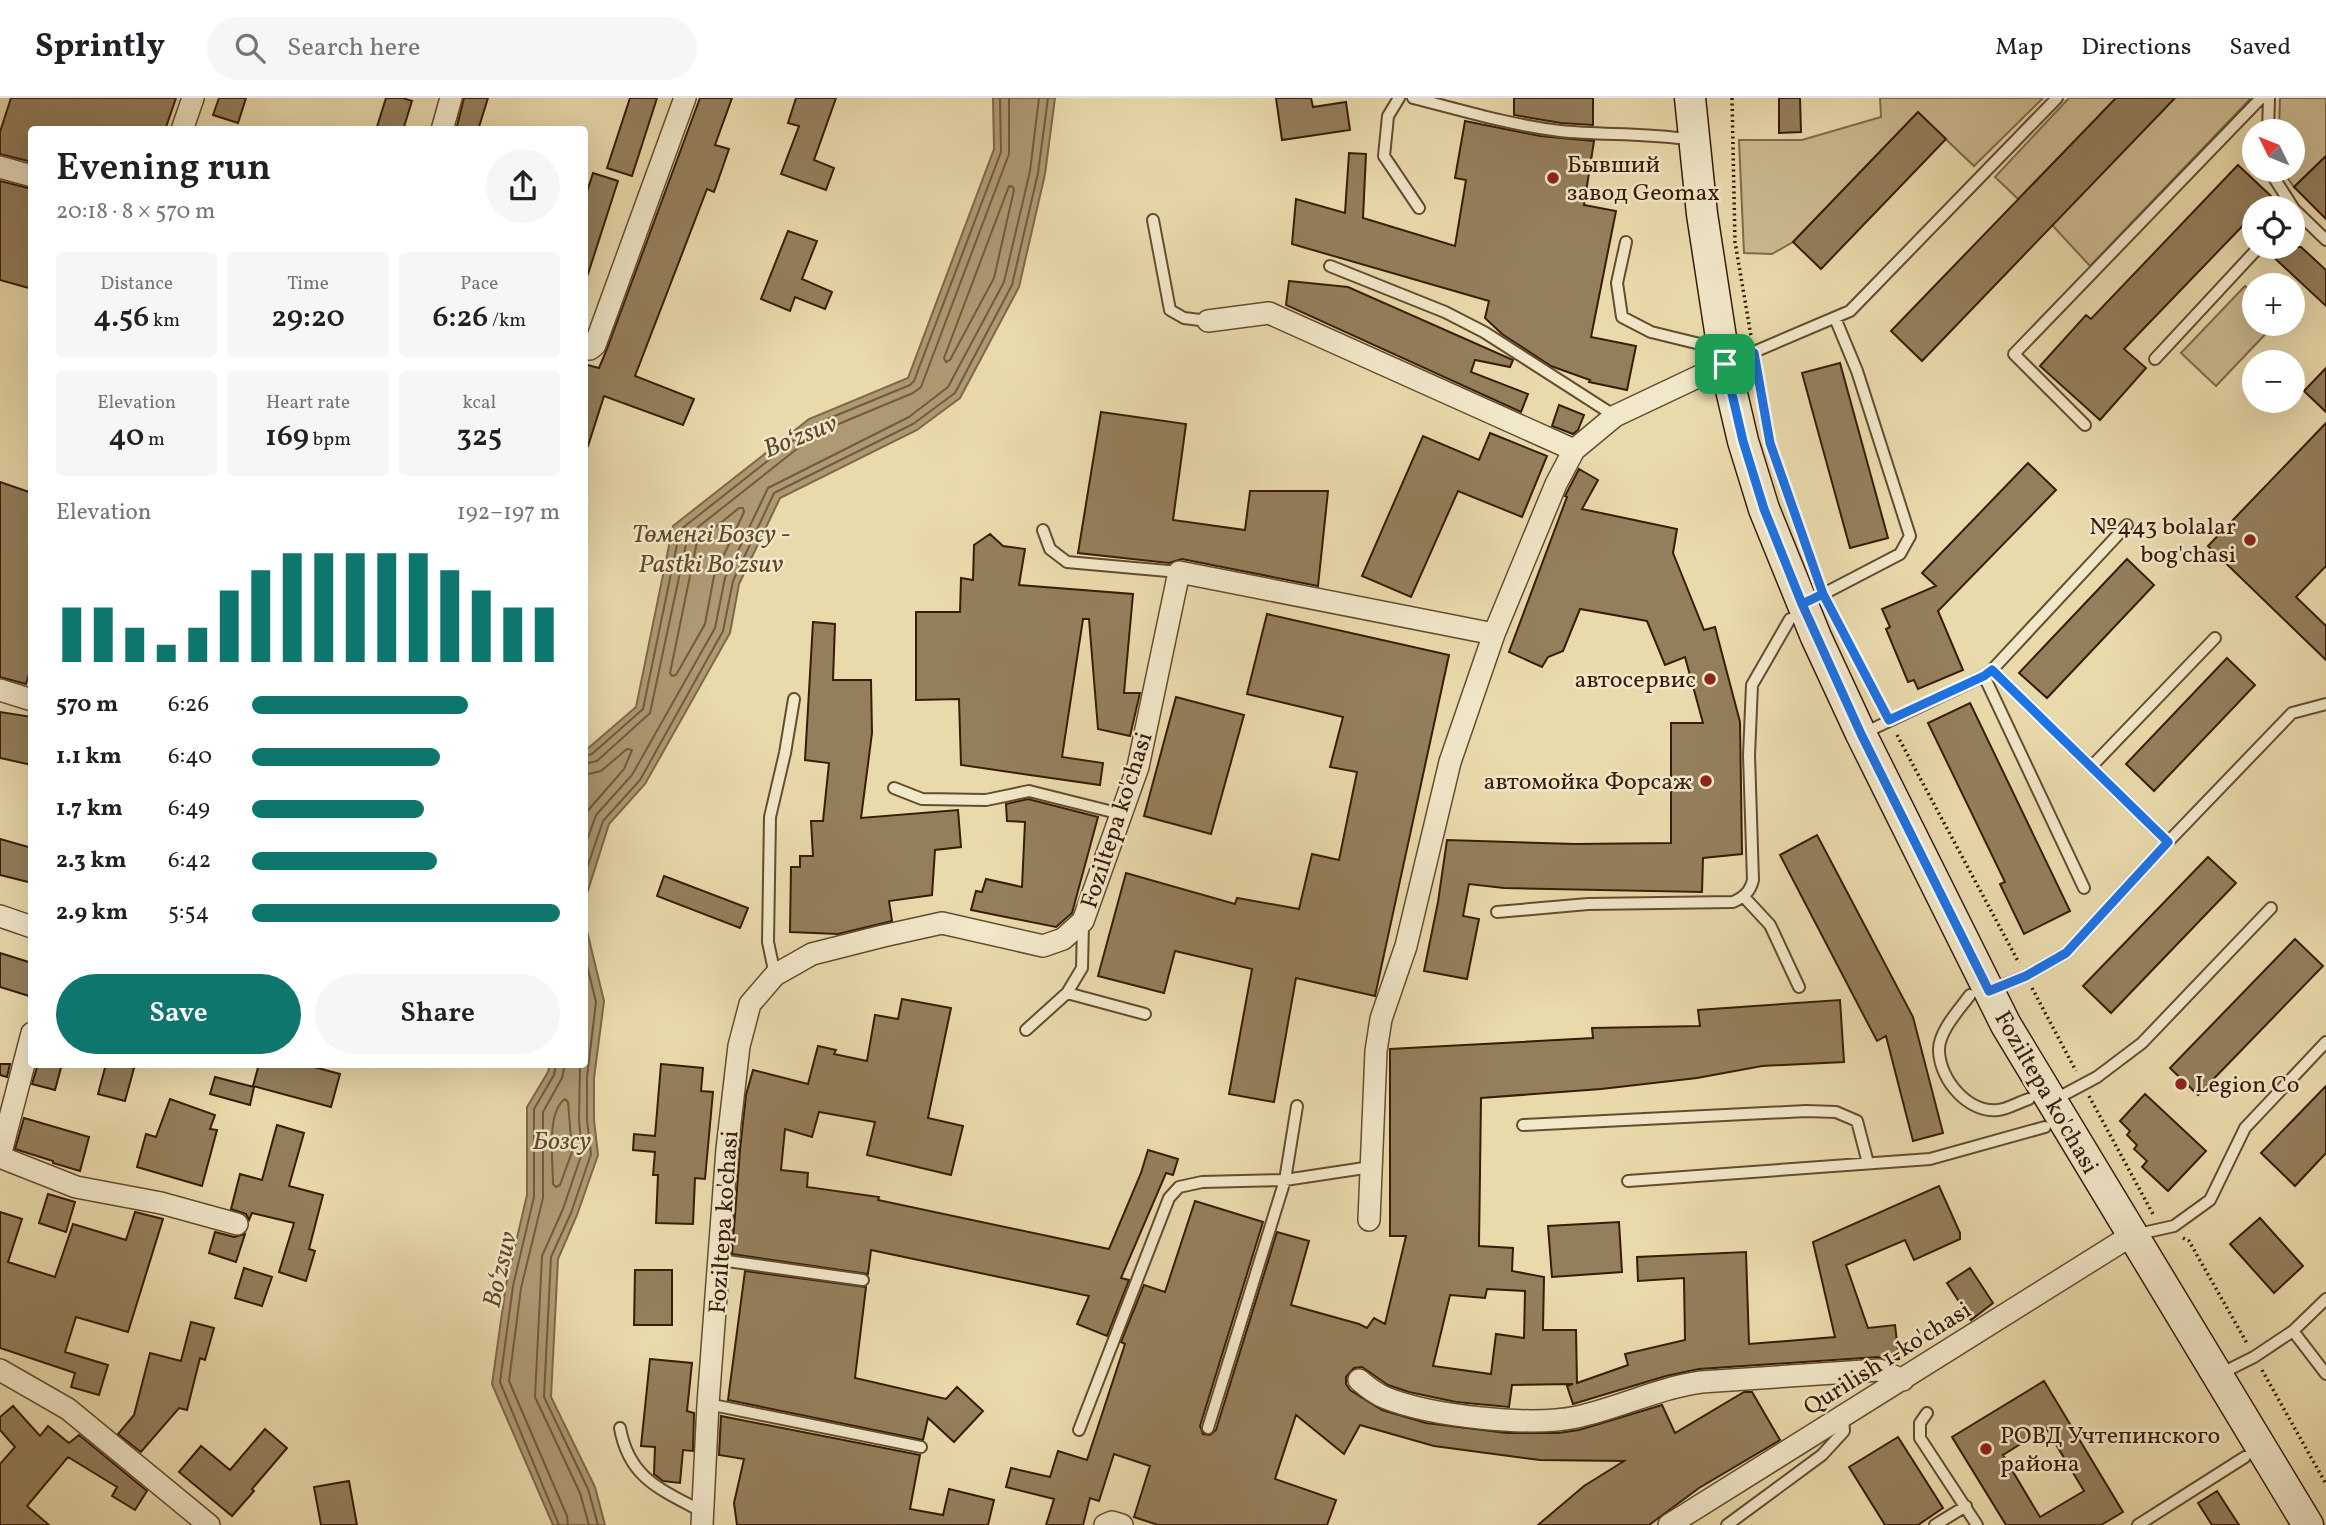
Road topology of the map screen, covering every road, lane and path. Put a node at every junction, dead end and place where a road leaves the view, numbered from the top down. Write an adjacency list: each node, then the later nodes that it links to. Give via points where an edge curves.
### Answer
1 (193, 98): 13 (street)
2 (451, 98): 14 (street)
3 (685, 98): 27 (street, via 595,345)
4 (1399, 98): 18 (lane, via 1388,116 1384,156)
5 (1413, 98): 15 (lane, via 1561,131)
6 (1675, 98): 15 (main road, Foziltepa ko'chasi)
7 (1690, 98): 30 (main road, Foziltepa ko'chasi)
8 (1732, 98): 28 (path, via 1735,242)
9 (2057, 98): 25 (lane, via 1850,311)
10 (2261, 98): 33 (lane, via 2014,354)
11 (2269, 98): 12 (lane)
12 (2268, 119)
13 (183, 126)
14 (443, 126)
15 (1678, 138): 30 (main road, Foziltepa ko'chasi)
16 (0, 167): 17 (street)
17 (28, 175)
18 (1419, 208)
19 (1153, 219): 26 (lane, via 1170,310 1184,318)
20 (2305, 219): 21 (lane)
21 (2324, 235)
22 (1626, 242): 30 (lane, via 1617,283 1622,317)
23 (2248, 259): 29 (lane)
24 (1330, 266): 31 (lane, via 1484,332)
25 (1835, 318): 28 (lane); 40 (lane, via 1857,371 1910,536 1900,554)
26 (1208, 320): 34 (street, via 1269,313)
27 (588, 349)
28 (1754, 353): 30 (lane); 32 (path)
29 (2155, 359)
30 (1713, 361): 31 (street); 40 (main road, Foziltepa ko'chasi, via 1737,480)
31 (1615, 416): 34 (street)
32 (1765, 417)
33 (2085, 425)
34 (1574, 450): 42 (street)
35 (1783, 480): 36 (path)
36 (1797, 518)
37 (2127, 526): 44 (lane)
38 (1044, 530): 39 (lane, via 1050,549 1066,562)
39 (1179, 572): 42 (street); 53 (street, Foziltepa ko'chasi, via 1138,767)
40 (1796, 612): 50 (main road, Foziltepa ko'chasi); 56 (lane, via 1752,685 1753,880); 66 (main road, Foziltepa ko'chasi, via 1844,738)
41 (1841, 628): 49 (path)
42 (1494, 634): 77 (street, via 1450,762 1405,946 1381,1018)
43 (2215, 638): 51 (lane)
44 (1988, 673): 49 (lane); 51 (lane); 55 (lane)
45 (0, 690): 46 (street)
46 (28, 694)
47 (794, 699): 62 (lane, via 770,817 768,942)
48 (2326, 704): 54 (lane, via 2292,713)
49 (1889, 720): 50 (lane); 63 (path)
50 (1861, 734): 66 (main road, Foziltepa ko'chasi)
51 (2091, 767): 54 (lane)
52 (894, 788): 53 (lane, via 922,799 986,800 1029,791)
53 (1121, 814): 60 (street, Foziltepa ko'chasi)
54 (2168, 842): 63 (lane, via 2066,953)
55 (2084, 888)
56 (1744, 897): 58 (lane, via 1733,902 1588,904); 64 (lane, via 1770,925)
57 (2271, 908): 71 (lane, via 2142,1043)
58 (1497, 912)
59 (0, 916): 61 (street)
60 (1083, 921): 62 (street, Foziltepa ko'chasi, via 1063,939 1043,946 942,923 812,954); 65 (lane, via 1082,968)
61 (28, 926)
62 (775, 975): 83 (street, Foziltepa ko'chasi, via 750,1004 739,1046)
63 (2026, 976): 66 (lane); 71 (path)
64 (1799, 987)
65 (1067, 993): 67 (lane); 68 (lane)
66 (1979, 993): 73 (main road, Foziltepa ko'chasi, via 1986,1029); 73 (lane, via 1948,1023 1939,1050 1949,1083 1978,1107)
67 (1145, 1014)
68 (1026, 1030)
69 (2326, 1041): 82 (lane, via 2245,1128 2210,1200 2174,1226)
70 (28, 1048): 75 (street)
71 (2083, 1084): 73 (lane); 82 (path)
72 (1297, 1106): 78 (lane)
73 (2042, 1109): 76 (lane, via 1930,1159); 82 (main road, Foziltepa ko'chasi)
74 (1523, 1125): 76 (lane, via 1836,1112 1857,1121)
75 (0, 1157): 81 (street, via 76,1187)
76 (1868, 1163): 79 (lane)
77 (1371, 1167): 78 (lane); 80 (street)
78 (1285, 1180): 97 (lane); 98 (lane, via 1202,1182 1179,1187 1169,1198)
79 (1628, 1181)
80 (1369, 1220)
81 (237, 1224)
82 (2136, 1237): 87 (path, via 2189,1241); 90 (main road, Foziltepa ko'chasi); 92 (street, Qurilish 1-ko'chasi); 100 (main road, Foziltepa ko'chasi)
83 (720, 1261): 84 (lane); 93 (street, Foziltepa ko'chasi)
84 (863, 1280)
85 (2326, 1299): 86 (lane)
86 (2293, 1331): 87 (lane); 89 (lane)
87 (2254, 1357): 90 (lane); 101 (path)
88 (0, 1370): 105 (street, via 68,1409)
89 (2326, 1374)
90 (2218, 1376): 104 (main road, Foziltepa ko'chasi)
91 (1359, 1380): 92 (street, via 1386,1398 1445,1414 1560,1419 1701,1382 1879,1370)
92 (1903, 1380): 95 (street, Qurilish 1-ko'chasi)
93 (708, 1404): 99 (lane); 103 (street, Foziltepa ko'chasi)
94 (1927, 1413): 102 (lane, via 1920,1423 1920,1438)
95 (1843, 1417): 108 (street, Qurilish 1-ko'chasi); 109 (lane, via 1844,1431 1822,1455)
96 (620, 1428): 103 (lane, via 623,1447 639,1473)
97 (1208, 1428)
98 (1079, 1430)
99 (921, 1447)
100 (2245, 1457): 104 (main road, Foziltepa ko'chasi); 112 (lane)
101 (2326, 1484)
102 (1966, 1506): 110 (lane); 111 (lane)
103 (701, 1518)
104 (2294, 1523)
105 (209, 1525)
106 (1105, 1525): 107 (street)
107 (1122, 1525)
108 (1669, 1525)
109 (1727, 1525)
110 (1935, 1525)
111 (1977, 1525)
112 (2137, 1525)

